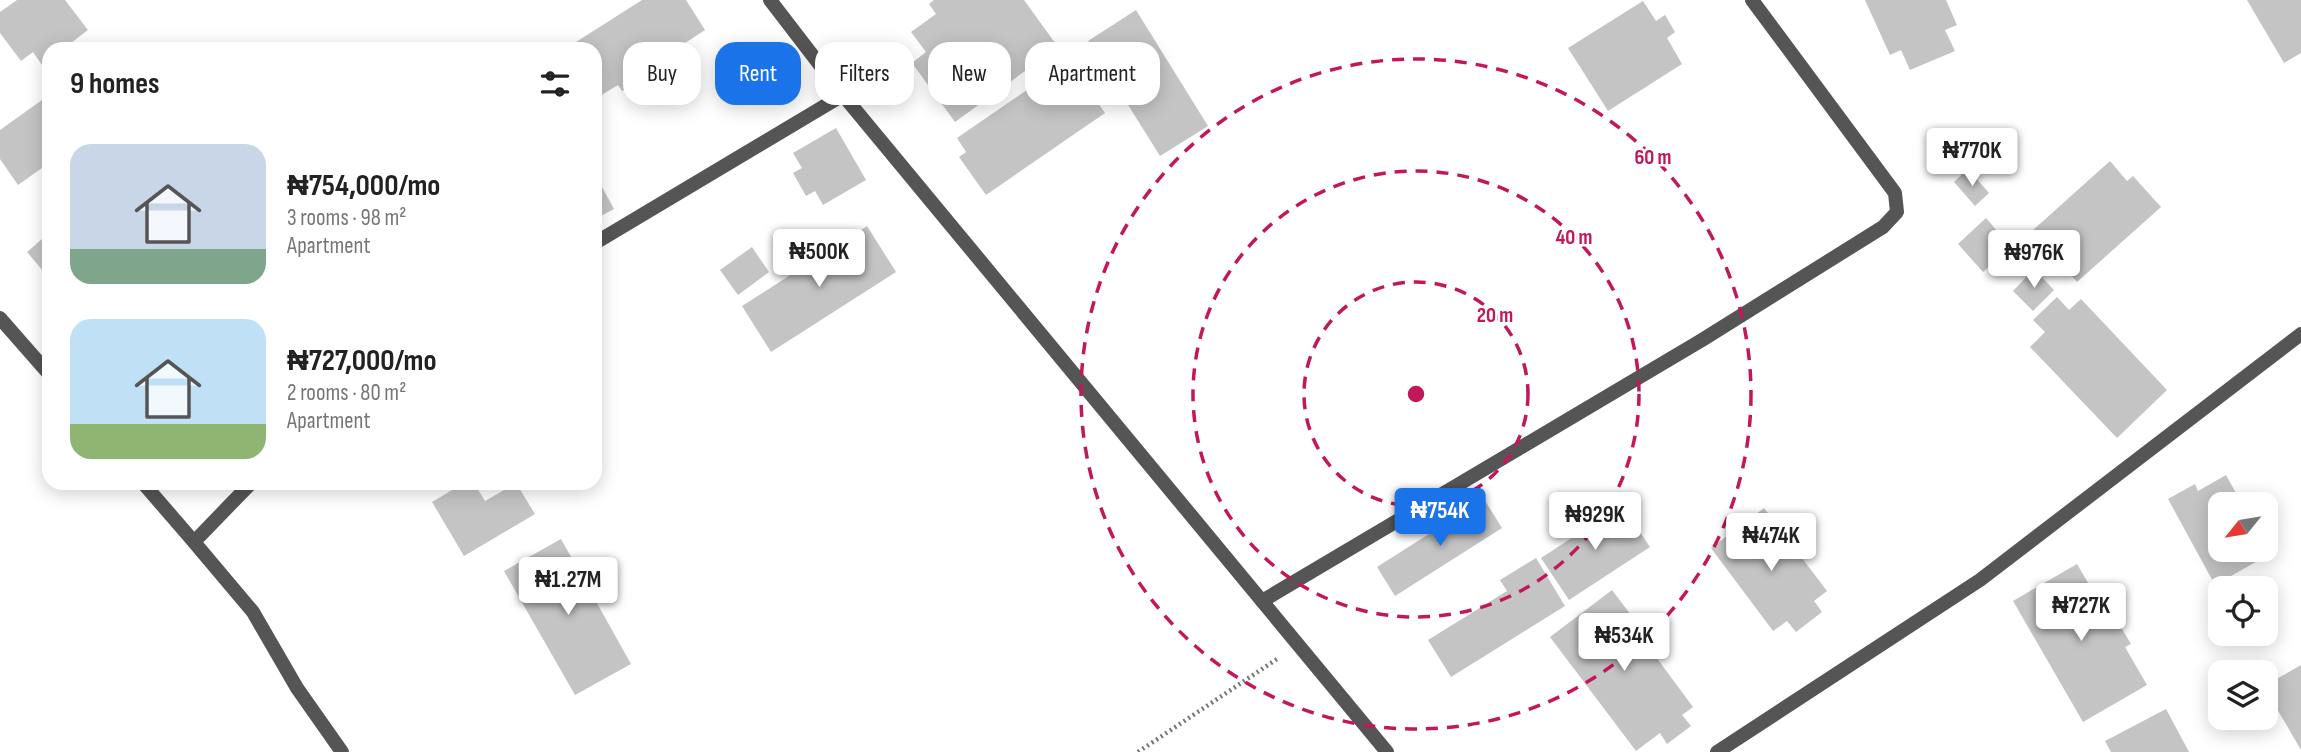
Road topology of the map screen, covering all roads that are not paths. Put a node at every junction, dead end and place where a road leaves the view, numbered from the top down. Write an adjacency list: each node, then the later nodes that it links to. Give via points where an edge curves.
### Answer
1 (770, 0): 3 (street)
2 (1752, 0): 13 (street, via 1895,193 1897,212 1883,227 1702,340)
3 (815, 59)
4 (825, 105): 6 (street)
5 (850, 105): 13 (street)
6 (602, 239)
7 (0, 318): 9 (street)
8 (2301, 334): 16 (street, via 1980,580)
9 (42, 366)
10 (149, 490): 12 (street)
11 (244, 490): 12 (street)
12 (194, 542): 14 (street, via 253,612 297,688)
13 (1262, 601): 15 (street)
14 (342, 752)
15 (1387, 752)
16 (1717, 752)

